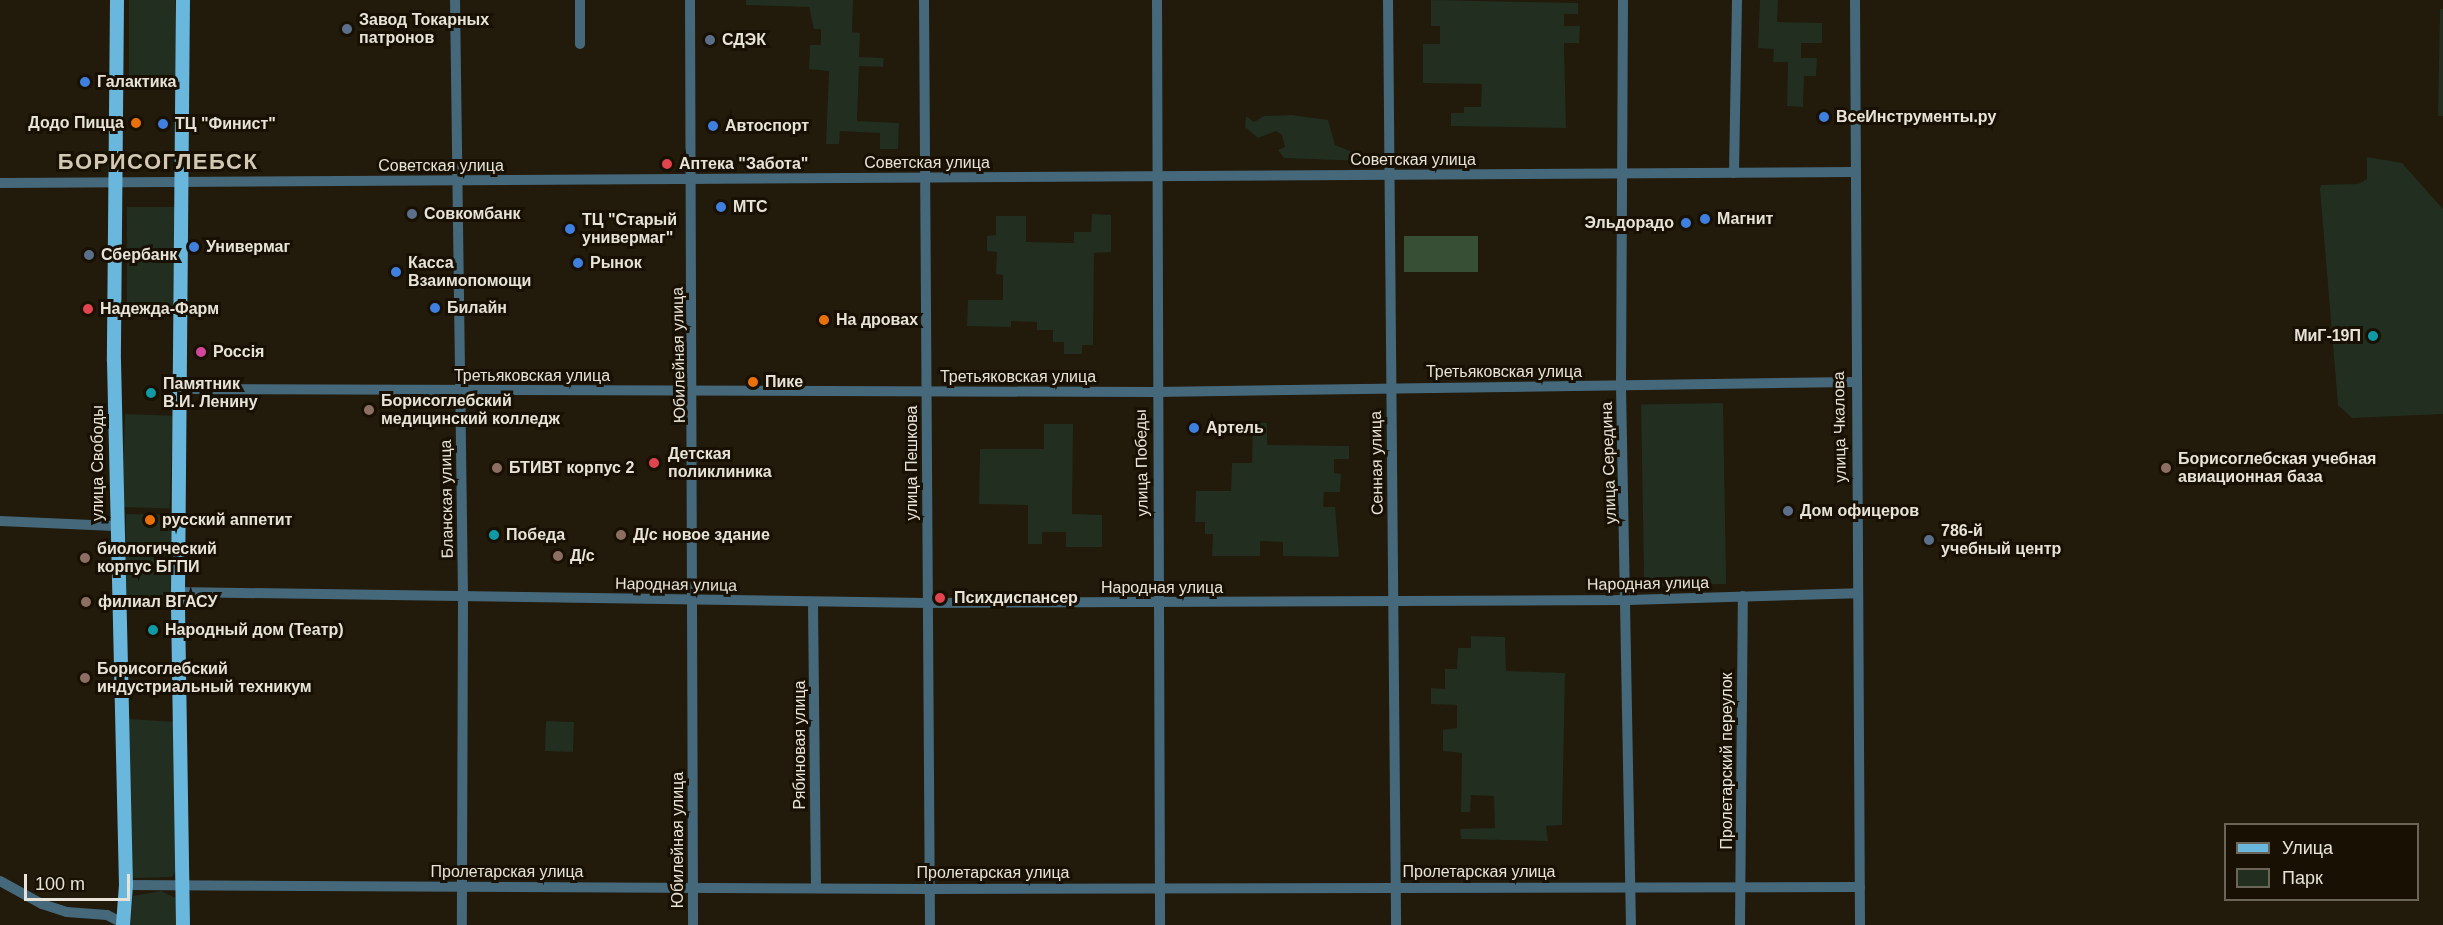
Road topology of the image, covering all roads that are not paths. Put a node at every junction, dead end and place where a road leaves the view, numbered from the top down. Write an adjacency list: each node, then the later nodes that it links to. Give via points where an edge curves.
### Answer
1 (117, 0): 23 (main road, улица Свободы)
2 (183, 0): 21 (main road)
3 (455, 0): 20 (street, Бланская улица)
4 (579, 0): 12 (street)
5 (690, 0): 19 (street, Юбилейная улица)
6 (924, 0): 18 (street, улица Пешкова)
7 (1157, 0): 17 (street, улица Победы)
8 (1389, 0): 16 (street, Сенная улица)
9 (1623, 0): 14 (street, улица Середина)
10 (1737, 0): 15 (street)
11 (1855, 0): 13 (street, улица Чкалова)
12 (580, 44)
13 (1854, 172): 15 (street, Советская улица); 24 (street, улица Чкалова)
14 (1620, 173): 15 (street, Советская улица); 16 (street, Советская улица); 26 (street, улица Середина)
15 (1734, 173)
16 (1390, 175): 17 (street, Советская улица); 25 (street, Сенная улица)
17 (1157, 176): 18 (street, Советская улица); 31 (street, улица Победы)
18 (924, 178): 19 (street, Советская улица); 30 (street, улица Пешкова)
19 (692, 179): 20 (street, Советская улица); 29 (street, Юбилейная улица)
20 (458, 181): 21 (street, Советская улица); 28 (street, Бланская улица)
21 (183, 182): 23 (street, Советская улица); 27 (main road)
22 (0, 183): 23 (street, Советская улица)
23 (116, 183): 33 (main road, улица Свободы)
24 (1854, 382): 26 (street, Третьяковская улица); 35 (street, улица Чкалова)
25 (1391, 387): 26 (street, Третьяковская улица); 31 (street, Третьяковская улица); 41 (street, Сенная улица)
26 (1622, 387): 39 (street, улица Середина)
27 (181, 389): 28 (street, Третьяковская улица); 34 (main road)
28 (461, 391): 29 (street, Третьяковская улица); 37 (street, Бланская улица)
29 (694, 392): 30 (street, Третьяковская улица); 38 (street, Юбилейная улица)
30 (927, 392): 31 (street, Третьяковская улица); 42 (street, улица Пешкова)
31 (1156, 392): 43 (street, улица Победы)
32 (0, 522): 33 (street)
33 (115, 526): 55 (main road, улица Свободы)
34 (178, 592): 37 (street, Народная улица); 45 (main road)
35 (1858, 593): 36 (street, Народная улица); 50 (street, улица Чкалова)
36 (1743, 596): 39 (street, Народная улица); 54 (street, Пролетарский переулок)
37 (463, 598): 38 (street, Народная улица); 51 (street, Бланская улица)
38 (694, 600): 40 (street, Народная улица); 46 (street, Юбилейная улица)
39 (1628, 600): 41 (street, Народная улица); 49 (street, улица Середина)
40 (813, 602): 42 (street, Народная улица); 52 (street, Рябиновая улица)
41 (1393, 602): 43 (street, Народная улица); 48 (street, Сенная улица)
42 (927, 603): 43 (street, Народная улица); 53 (street, улица Пешкова)
43 (1160, 603): 47 (street, улица Победы)
44 (0, 881): 56 (street, via 42,904)
45 (182, 885): 51 (street, Пролетарская улица); 55 (street, Пролетарская улица); 58 (main road)
46 (692, 886): 51 (street, Пролетарская улица); 52 (street, Пролетарская улица); 60 (street, Юбилейная улица)
47 (1160, 887): 48 (street, Пролетарская улица); 53 (street, Пролетарская улица); 62 (street, улица Победы)
48 (1397, 887): 49 (street, Пролетарская улица); 63 (street, Сенная улица)
49 (1631, 887): 54 (street, Пролетарская улица); 64 (street, улица Середина)
50 (1860, 887): 54 (street, Пролетарская улица); 66 (street, улица Чкалова)
51 (461, 888): 59 (street, Бланская улица)
52 (816, 888): 53 (street, Пролетарская улица)
53 (930, 889): 61 (street, улица Пешкова)
54 (1741, 889): 65 (street, Пролетарский переулок)
55 (125, 891): 56 (street, via 108,912); 57 (main road, улица Свободы)
56 (92, 914): 57 (street, via 107,915)
57 (123, 924)
58 (183, 925)
59 (462, 925)
60 (693, 925)
61 (930, 925)
62 (1160, 925)
63 (1396, 925)
64 (1631, 925)
65 (1740, 925)
66 (1860, 925)

